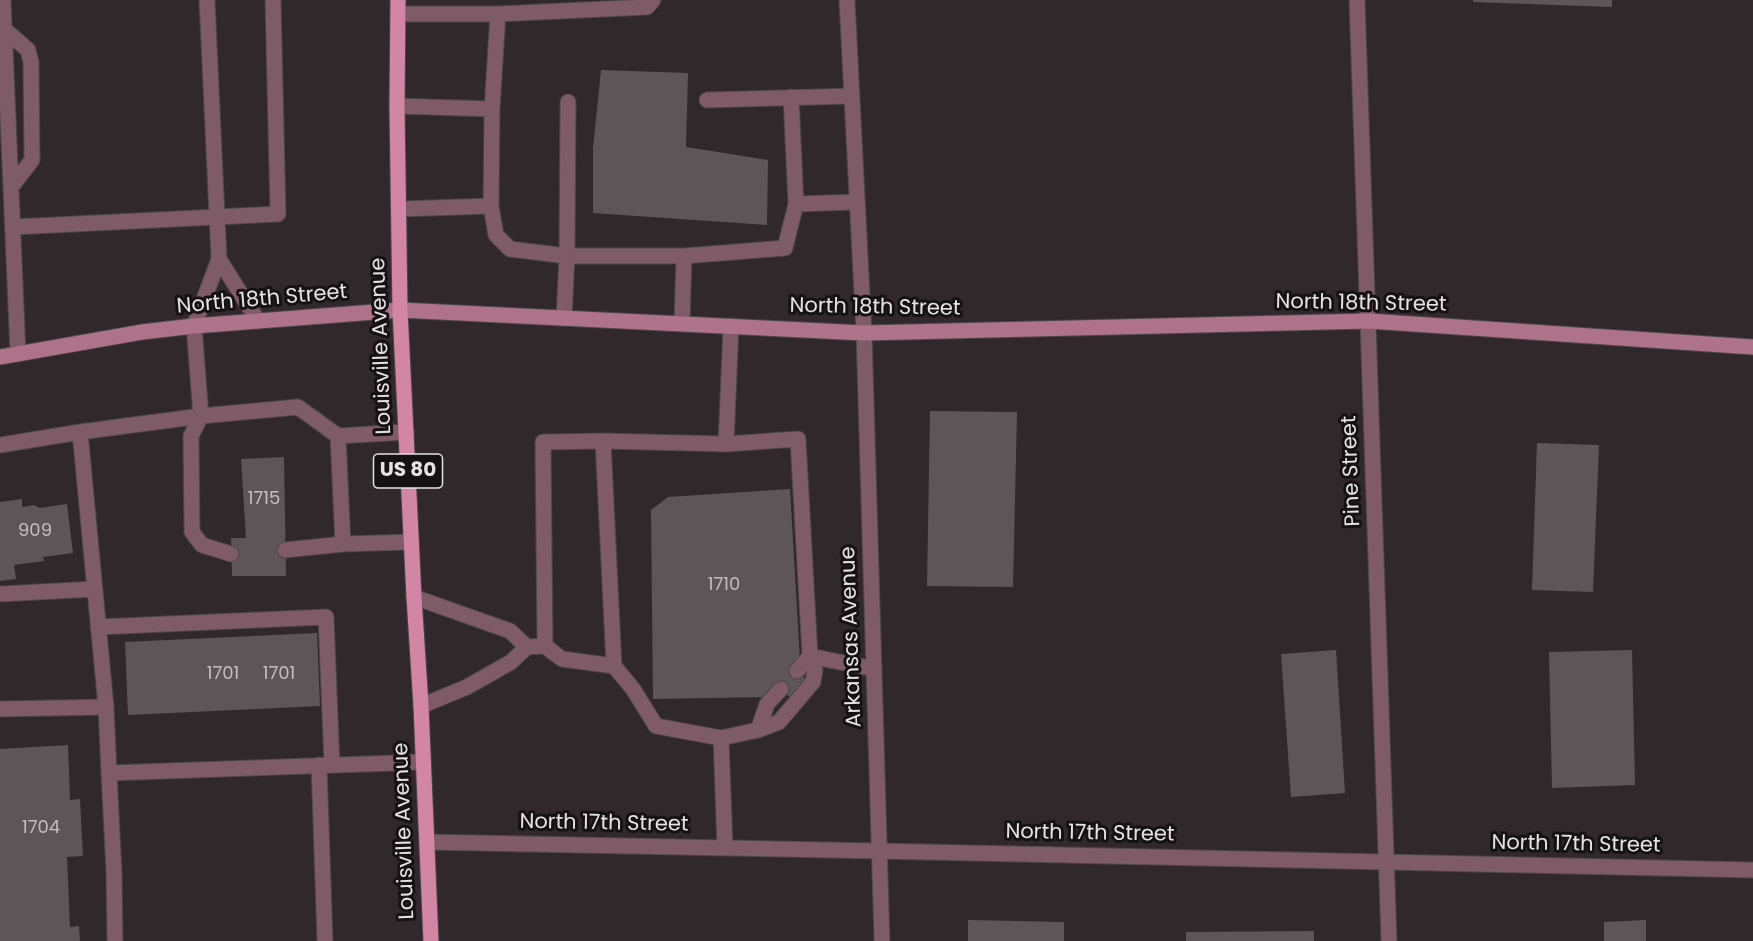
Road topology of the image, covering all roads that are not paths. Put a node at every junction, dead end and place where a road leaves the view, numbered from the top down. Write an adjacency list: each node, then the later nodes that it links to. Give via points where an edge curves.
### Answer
1 (3, 0): 9 (street)
2 (207, 0): 21 (street)
3 (273, 0): 21 (street, via 278,214)
4 (653, 0): 8 (street, via 647,6)
5 (847, 0): 10 (street, Arkansas Avenue)
6 (1357, 0): 29 (street, Pine Street)
7 (398, 7): 8 (street); 14 (main road, Louisville Avenue / US 80)
8 (498, 14): 15 (street)
9 (4, 29): 16 (street); 16 (street, via 28,50 31,62 32,160)
10 (851, 96): 11 (street); 17 (street, Arkansas Avenue)
11 (791, 97): 12 (street); 18 (street)
12 (706, 100)
13 (568, 102): 23 (street)
14 (397, 106): 15 (street); 20 (main road, Louisville Avenue / US 80)
15 (492, 109): 19 (street)
16 (12, 186): 22 (street)
17 (856, 202): 18 (street); 33 (street, Arkansas Avenue)
18 (796, 204): 24 (street, via 785,248)
19 (491, 206): 20 (street); 23 (street, via 496,235 510,249)
20 (399, 209): 26 (main road, Louisville Avenue / US 80)
21 (217, 218): 22 (street); 25 (street)
22 (13, 227): 35 (street)
23 (567, 256): 24 (street); 27 (street)
24 (684, 256): 30 (street)
25 (219, 259): 28 (street); 31 (street)
26 (400, 310): 27 (main road, North 18th Street); 28 (main road, North 18th Street); 39 (main road, Louisville Avenue / US 80)
27 (564, 318): 30 (main road, North 18th Street)
28 (258, 321): 31 (main road, North 18th Street)
29 (1369, 321): 33 (main road, North 18th Street); 34 (main road, North 18th Street); 70 (street, Pine Street)
30 (682, 323): 32 (main road, North 18th Street)
31 (194, 326): 35 (main road, North 18th Street); 37 (street)
32 (731, 326): 33 (main road, North 18th Street); 42 (street)
33 (864, 333): 56 (street, Arkansas Avenue)
34 (1753, 347)
35 (18, 354): 36 (main road, North 18th Street)
36 (0, 357)
37 (201, 416): 38 (street); 40 (street, via 298,407); 47 (street, via 191,436 192,532 202,546)
38 (80, 432): 43 (street); 48 (street)
39 (406, 432): 40 (street); 44 (main road, Louisville Avenue / US 80)
40 (338, 436): 45 (street)
41 (603, 441): 42 (street); 52 (street, via 543,442); 55 (street)
42 (726, 444): 54 (street, via 798,439)
43 (0, 445)
44 (411, 542): 45 (street); 50 (main road, Louisville Avenue / US 80)
45 (342, 544): 46 (street)
46 (285, 550)
47 (231, 554)
48 (95, 589): 49 (street); 51 (street)
49 (0, 594)
50 (414, 597): 53 (street, via 510,631); 59 (main road, Louisville Avenue / US 80)
51 (98, 627): 60 (street); 65 (street, via 326,617)
52 (545, 646): 53 (street); 55 (street, via 562,659)
53 (526, 647): 59 (street, via 511,662 467,687)
54 (810, 656): 56 (street); 57 (street); 62 (street, via 815,670 813,682 779,722)
55 (614, 666): 63 (street, via 656,726)
56 (874, 669): 69 (street, Arkansas Avenue)
57 (797, 671)
58 (781, 688): 62 (street, via 767,704)
59 (421, 706): 64 (main road, Louisville Avenue / US 80)
60 (106, 707): 61 (street); 66 (street)
61 (0, 709)
62 (758, 730): 63 (street)
63 (721, 738): 68 (street)
64 (423, 762): 65 (street); 67 (main road, Louisville Avenue / US 80)
65 (326, 765): 66 (street); 73 (street)
66 (109, 773): 72 (street)
67 (427, 843): 68 (street, North 17th Street); 74 (main road, Louisville Avenue / US 80)
68 (725, 847): 69 (street, North 17th Street)
69 (879, 850): 70 (street, North 17th Street); 75 (street, Arkansas Avenue)
70 (1386, 862): 71 (street, North 17th Street); 76 (street, Pine Street)
71 (1753, 870)
72 (115, 941)
73 (325, 941)
74 (431, 941)
75 (882, 941)
76 (1389, 941)

